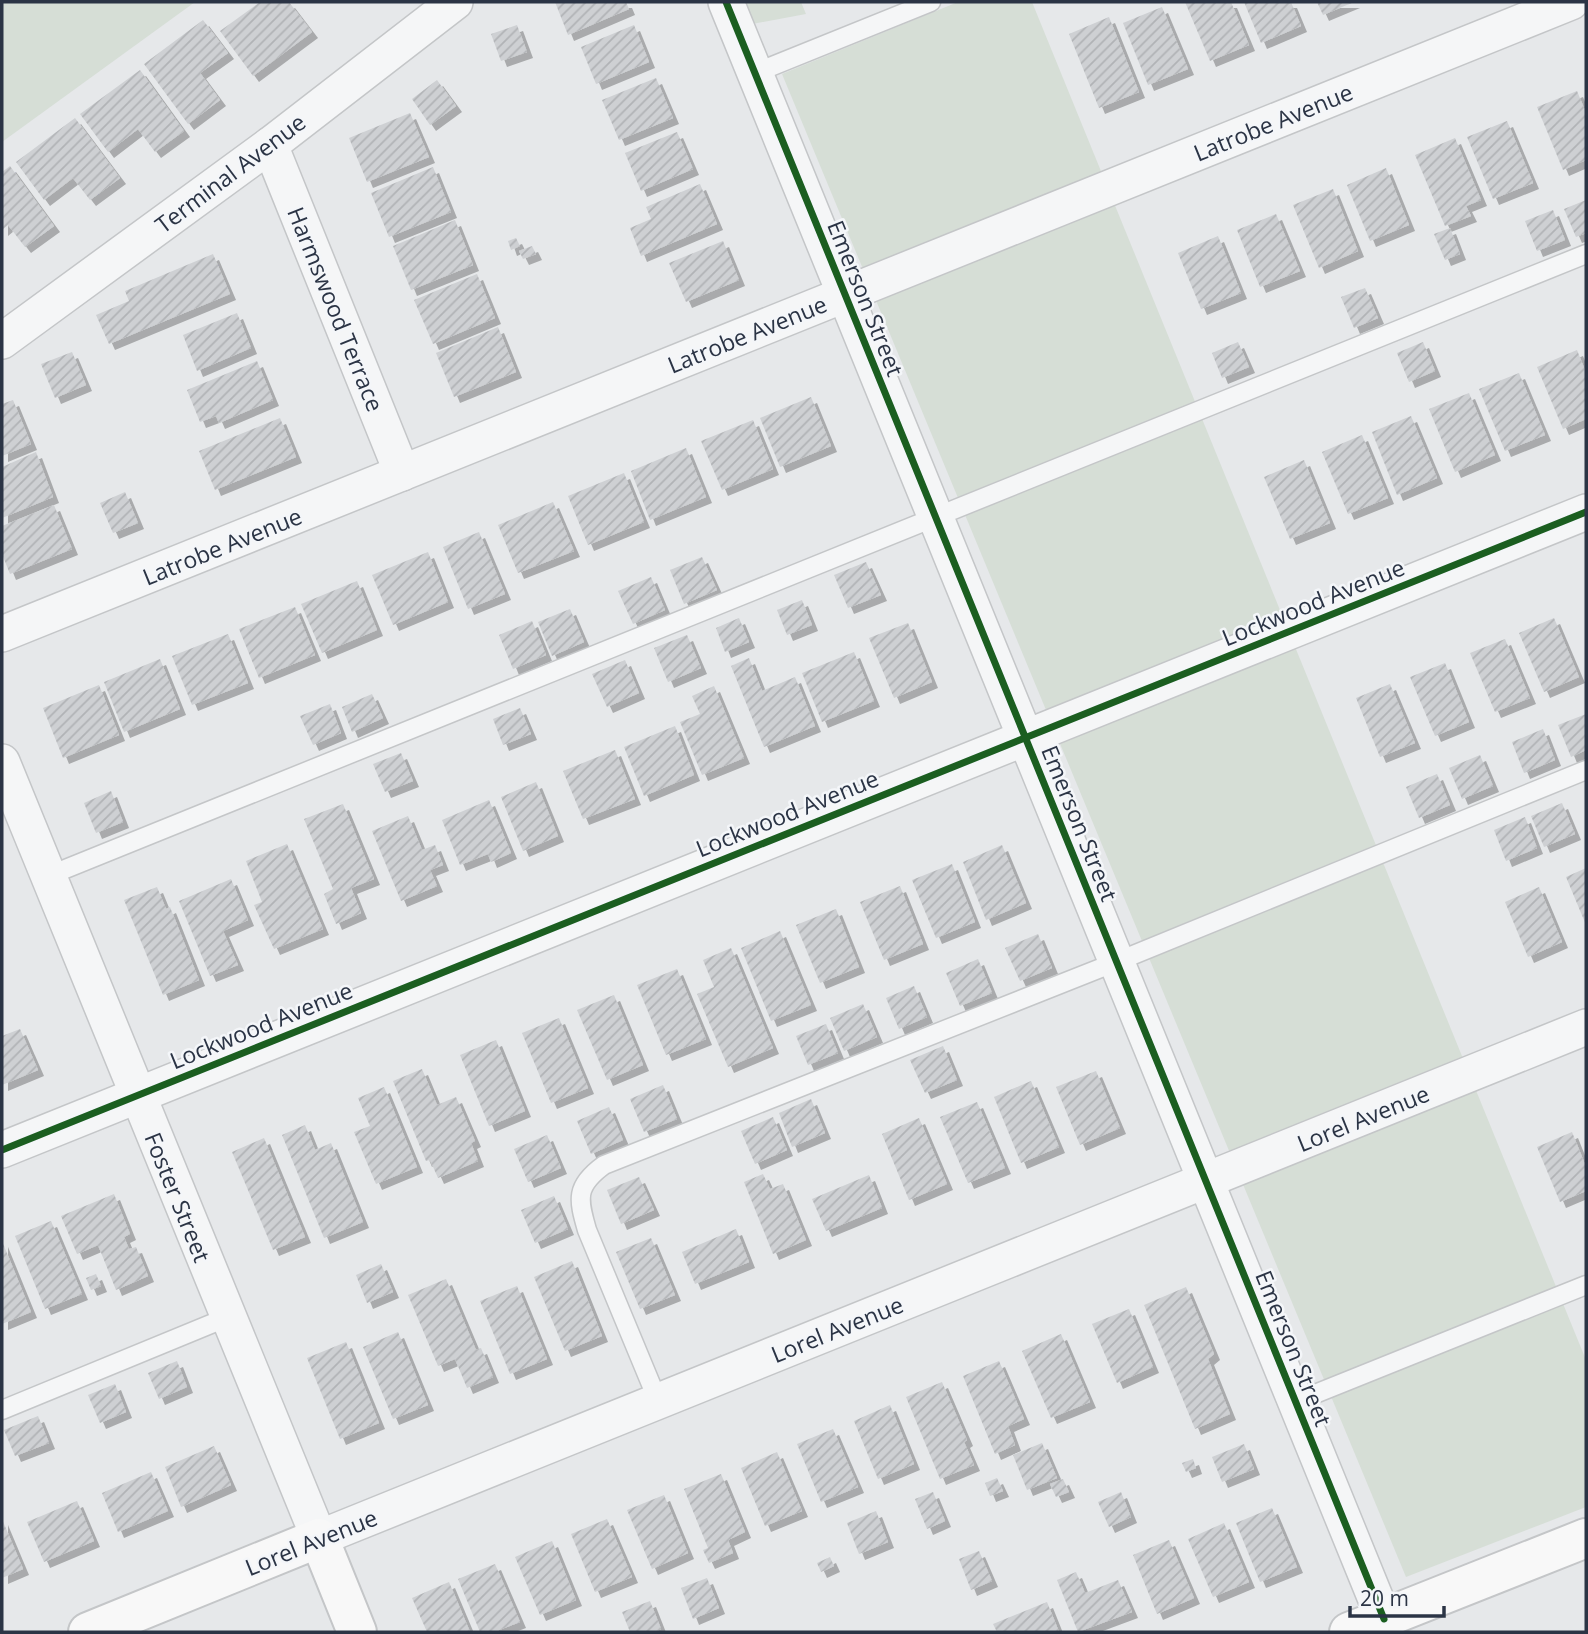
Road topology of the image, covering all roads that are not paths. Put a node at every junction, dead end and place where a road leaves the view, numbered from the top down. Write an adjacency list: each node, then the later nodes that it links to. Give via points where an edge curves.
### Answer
1 (455, 2): 6 (street, Terminal Avenue)
2 (726, 2): 5 (street, Emerson Street)
3 (931, 2): 5 (lane)
4 (1571, 2): 8 (street, Latrobe Avenue)
5 (754, 73): 8 (street, Emerson Street)
6 (270, 145): 9 (street, Terminal Avenue); 10 (street, Harmswood Terrace)
7 (1586, 254): 12 (lane)
8 (844, 295): 10 (street, Latrobe Avenue); 12 (street, Emerson Street)
9 (2, 341)
10 (402, 473): 13 (street, Latrobe Avenue)
11 (1586, 512): 14 (street, Lockwood Avenue)
12 (934, 517): 14 (street, Emerson Street); 17 (lane)
13 (2, 635)
14 (1024, 738): 18 (street, Emerson Street); 20 (street, Lockwood Avenue)
15 (2, 762): 17 (street, Foster Street)
16 (1586, 770): 18 (lane)
17 (48, 876): 20 (street, Foster Street)
18 (1116, 961): 22 (street, Emerson Street); 25 (lane, via 604,1165 589,1176 581,1189 580,1206 587,1230)
19 (1586, 1027): 22 (street, Lorel Avenue)
20 (136, 1096): 21 (street, Lockwood Avenue); 24 (street, Foster Street)
21 (2, 1150)
22 (1206, 1181): 25 (street, Lorel Avenue); 26 (street, Emerson Street)
23 (1586, 1285): 26 (lane)
24 (228, 1317): 27 (lane); 28 (street, Foster Street)
25 (658, 1401): 28 (street, Lorel Avenue)
26 (1295, 1402): 30 (street, Emerson Street)
27 (2, 1410)
28 (319, 1538): 31 (street, Lorel Avenue); 32 (street, Foster Street)
29 (1586, 1538): 30 (street)
30 (1384, 1619): 33 (street)
31 (88, 1632)
32 (357, 1632)
33 (1349, 1632)

